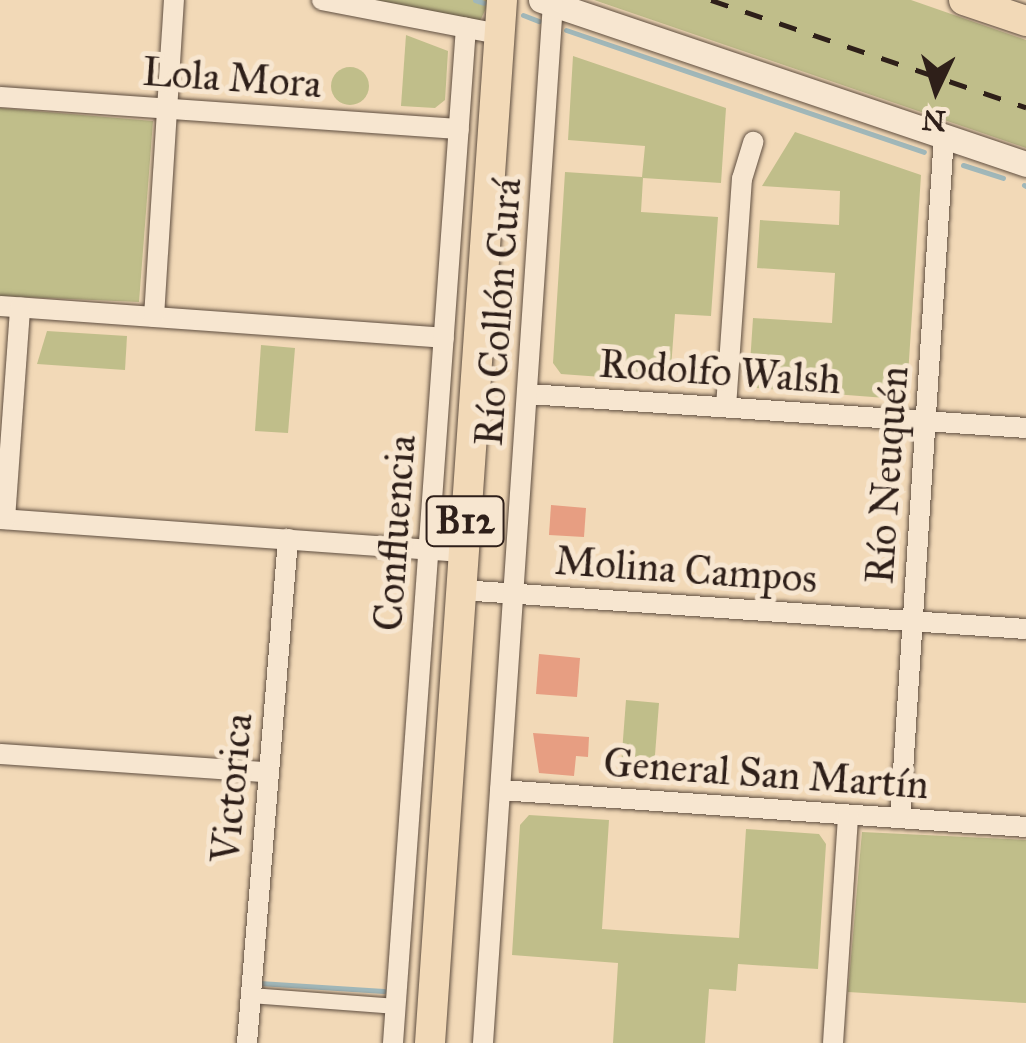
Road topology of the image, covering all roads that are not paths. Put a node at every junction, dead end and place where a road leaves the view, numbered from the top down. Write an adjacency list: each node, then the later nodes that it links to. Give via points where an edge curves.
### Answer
1 (174, 0): 10 (street)
2 (322, 0): 7 (street)
3 (502, 0): 8 (main road, B12)
4 (964, 0): 6 (main road)
5 (547, 2): 12 (street); 18 (street, Río Collón Curá)
6 (1026, 21)
7 (466, 28): 8 (street); 11 (street, Confluencia)
8 (498, 34): 25 (main road, B12)
9 (0, 97): 10 (street, Lola Mora)
10 (167, 109): 11 (street, Lola Mora); 16 (street)
11 (459, 129): 17 (street, Confluencia)
12 (944, 136): 14 (street); 20 (street, Río Neuquén)
13 (753, 142): 19 (street, via 743,174)
14 (1026, 164)
15 (10, 307): 16 (street); 22 (street)
16 (154, 317): 17 (street)
17 (444, 338): 24 (street, Confluencia)
18 (528, 394): 19 (street, Rodolfo Walsh); 27 (street, Río Collón Curá)
19 (726, 407): 20 (street, Rodolfo Walsh)
20 (926, 421): 21 (street, Rodolfo Walsh); 28 (street, Río Neuquén)
21 (1026, 428)
22 (3, 519): 23 (street)
23 (288, 539): 24 (street); 31 (street, Victorica)
24 (428, 549): 25 (street); 37 (street, Confluencia)
25 (463, 552): 26 (main road, B12)
26 (461, 590): 27 (street, Molina Campos); 40 (main road, B12)
27 (514, 594): 28 (street, Molina Campos); 32 (street, Río Collón Curá)
28 (913, 621): 29 (street, Molina Campos); 34 (street, Río Neuquén)
29 (1026, 629)
30 (0, 754): 31 (street)
31 (267, 772): 36 (street, Victorica)
32 (500, 790): 33 (street, General San Martín); 41 (street, Río Collón Curá)
33 (848, 815): 34 (street, General San Martín); 42 (street)
34 (900, 818): 35 (street, General San Martín)
35 (1026, 827)
36 (250, 994): 37 (street); 38 (street, Victorica)
37 (396, 1006): 39 (street, Confluencia)
38 (247, 1043)
39 (393, 1043)
40 (430, 1043)
41 (483, 1043)
42 (833, 1043)

